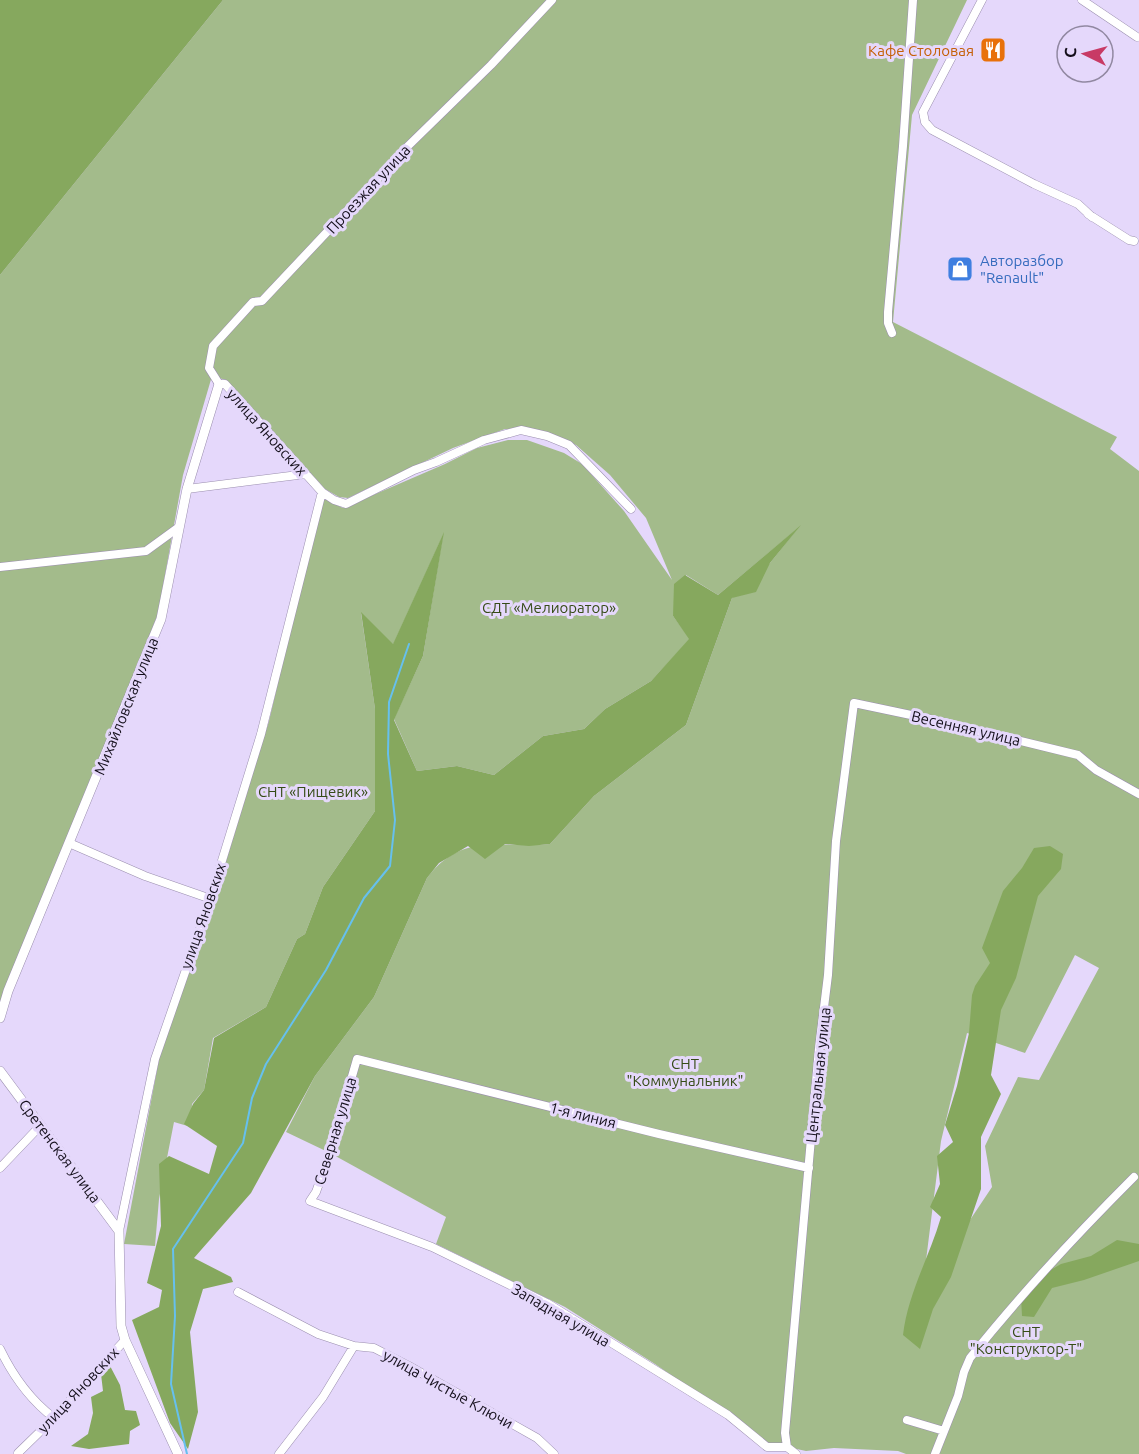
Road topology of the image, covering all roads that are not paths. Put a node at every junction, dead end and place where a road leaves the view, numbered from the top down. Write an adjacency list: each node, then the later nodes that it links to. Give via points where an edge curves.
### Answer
1 (552, 0): 8 (street, Проезжая улица, via 262,302 253,302 213,346 209,368)
2 (913, 0): 7 (street, via 888,312)
3 (982, 0): 6 (street, via 923,112 925,122 932,130 1078,204 1092,217)
4 (1082, 0): 5 (street)
5 (1137, 37)
6 (1134, 241)
7 (892, 333)
8 (219, 384): 9 (street, улица Яновских, via 225,384); 10 (street, Михайловская улица)
9 (306, 474): 10 (street); 11 (street, улица Яновских)
10 (187, 489): 13 (street, Михайловская улица)
11 (322, 492): 12 (street, via 346,504 484,440 521,430 569,445); 18 (street, улица Яновских, via 264,724)
12 (631, 509)
13 (179, 527): 14 (street, via 146,551); 17 (street, Михайловская улица, via 161,619)
14 (0, 567)
15 (854, 703): 16 (street, Весенняя улица, via 1078,755); 24 (street, Центральная улица, via 836,841 828,975)
16 (1139, 794)
17 (69, 843): 18 (street); 19 (street, Михайловская улица)
18 (211, 899): 27 (street, улица Яновских, via 155,1059)
19 (0, 1018)
20 (357, 1059): 24 (street, 1-я линия); 26 (street, Северная улица, via 330,1153)
21 (0, 1071): 22 (street, Сретенская улица)
22 (41, 1125): 23 (street); 27 (street, Сретенская улица)
23 (0, 1168)
24 (809, 1168): 35 (street, Центральная улица, via 785,1433)
25 (1134, 1177): 34 (street, via 1026,1289 970,1358)
26 (310, 1201): 35 (street, Западная улица, via 432,1247 537,1299 728,1415 767,1447)
27 (119, 1231): 29 (street, улица Яновских, via 121,1326)
28 (238, 1292): 30 (street, улица Чистые Ключи, via 318,1334)
29 (125, 1340): 32 (street, улица Яновских); 37 (street)
30 (354, 1346): 38 (street, via 323,1397); 39 (street, улица Чистые Ключи, via 374,1348 409,1366 537,1438)
31 (0, 1348): 32 (street, via 11,1372 32,1400)
32 (54, 1418): 36 (street, улица Яновских)
33 (907, 1420): 34 (street)
34 (944, 1431): 41 (street)
35 (787, 1447): 40 (street, Западная улица)
36 (18, 1453)
37 (178, 1454)
38 (279, 1454)
39 (554, 1454)
40 (796, 1454)
41 (935, 1454)

